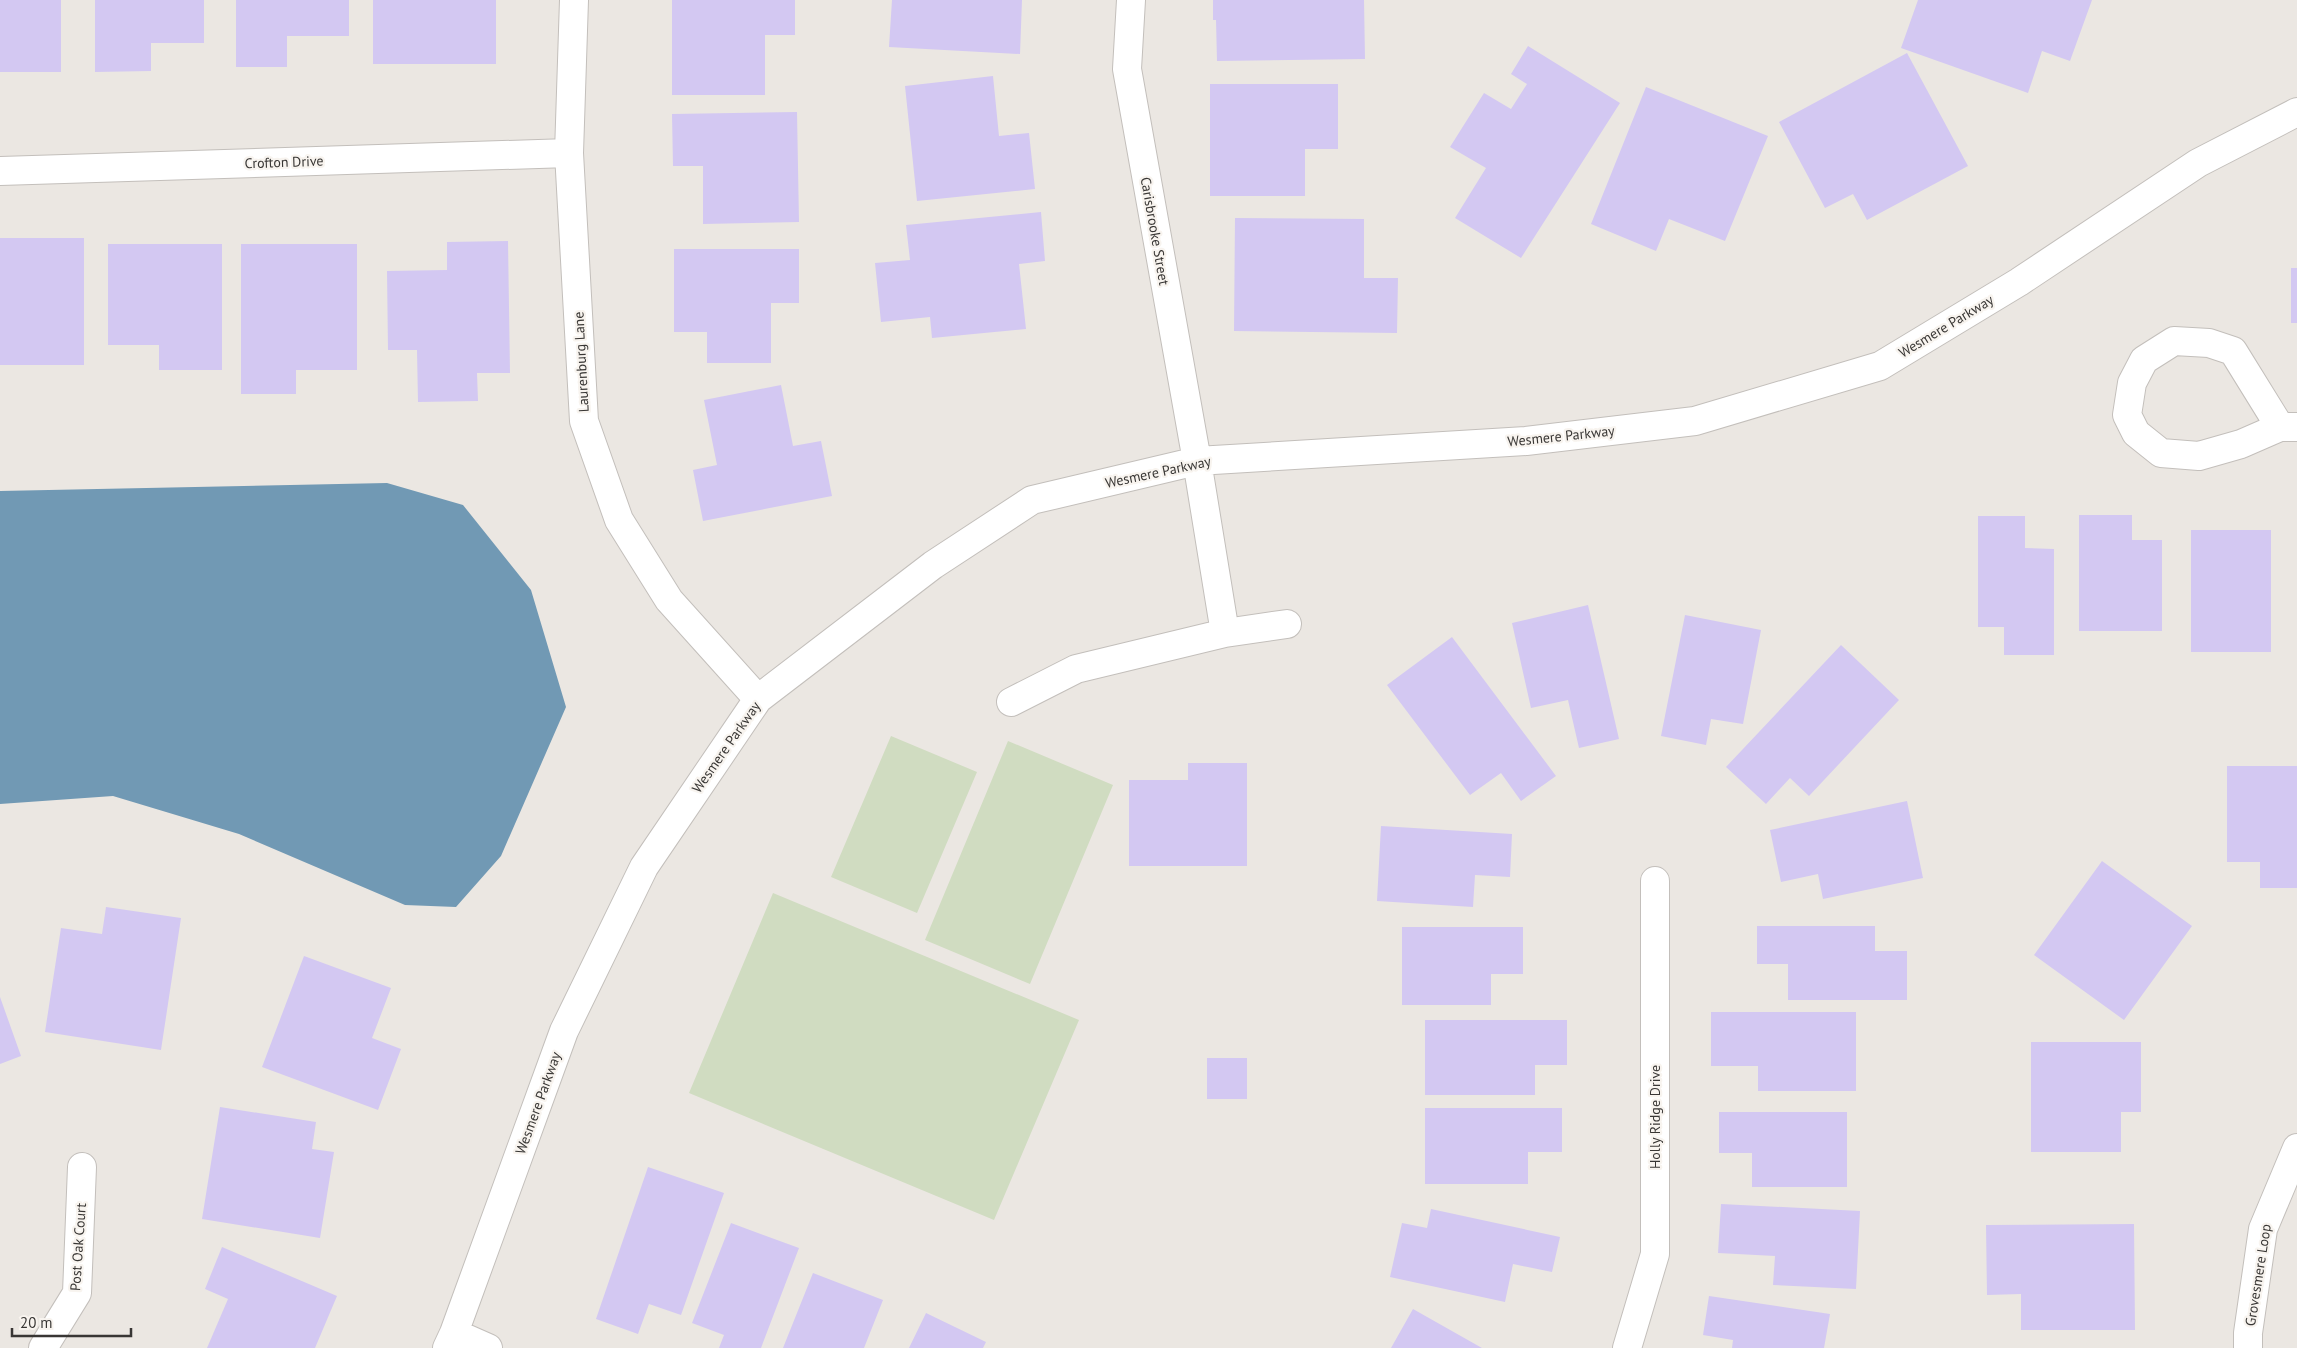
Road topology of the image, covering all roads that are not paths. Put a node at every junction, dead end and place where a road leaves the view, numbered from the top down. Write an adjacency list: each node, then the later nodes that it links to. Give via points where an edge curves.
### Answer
1 (574, 0): 4 (street, Laurenburg Lane)
2 (1131, 0): 7 (street, Carisbrooke Street, via 1127,69)
3 (2297, 112): 7 (street, Wesmere Parkway, via 2198,163 2019,282 1880,366 1695,421 1526,440)
4 (569, 153): 5 (street, Crofton Drive); 10 (street, Laurenburg Lane, via 584,421 619,520 669,600)
5 (0, 171)
6 (2289, 427): 6 (street, via 2199,456 2161,453 2136,433 2128,415 2132,383 2144,360 2174,341 2209,342 2233,351)
7 (1197, 461): 9 (street, Carisbrooke Street); 10 (street, Wesmere Parkway, via 1032,500 933,565)
8 (1287, 624): 9 (street)
9 (1225, 633): 11 (street, via 1076,669)
10 (758, 699): 15 (street, Wesmere Parkway, via 644,867 564,1031)
11 (1011, 702)
12 (1655, 881): 18 (street, Holly Ridge Drive, via 1655,1254)
13 (2297, 1148): 19 (street, Grovesmere Loop, via 2263,1229)
14 (82, 1167): 16 (street, Post Oak Court, via 77,1293)
15 (451, 1341): 17 (street)
16 (44, 1348)
17 (488, 1348)
18 (1627, 1348)
19 (2248, 1348)

